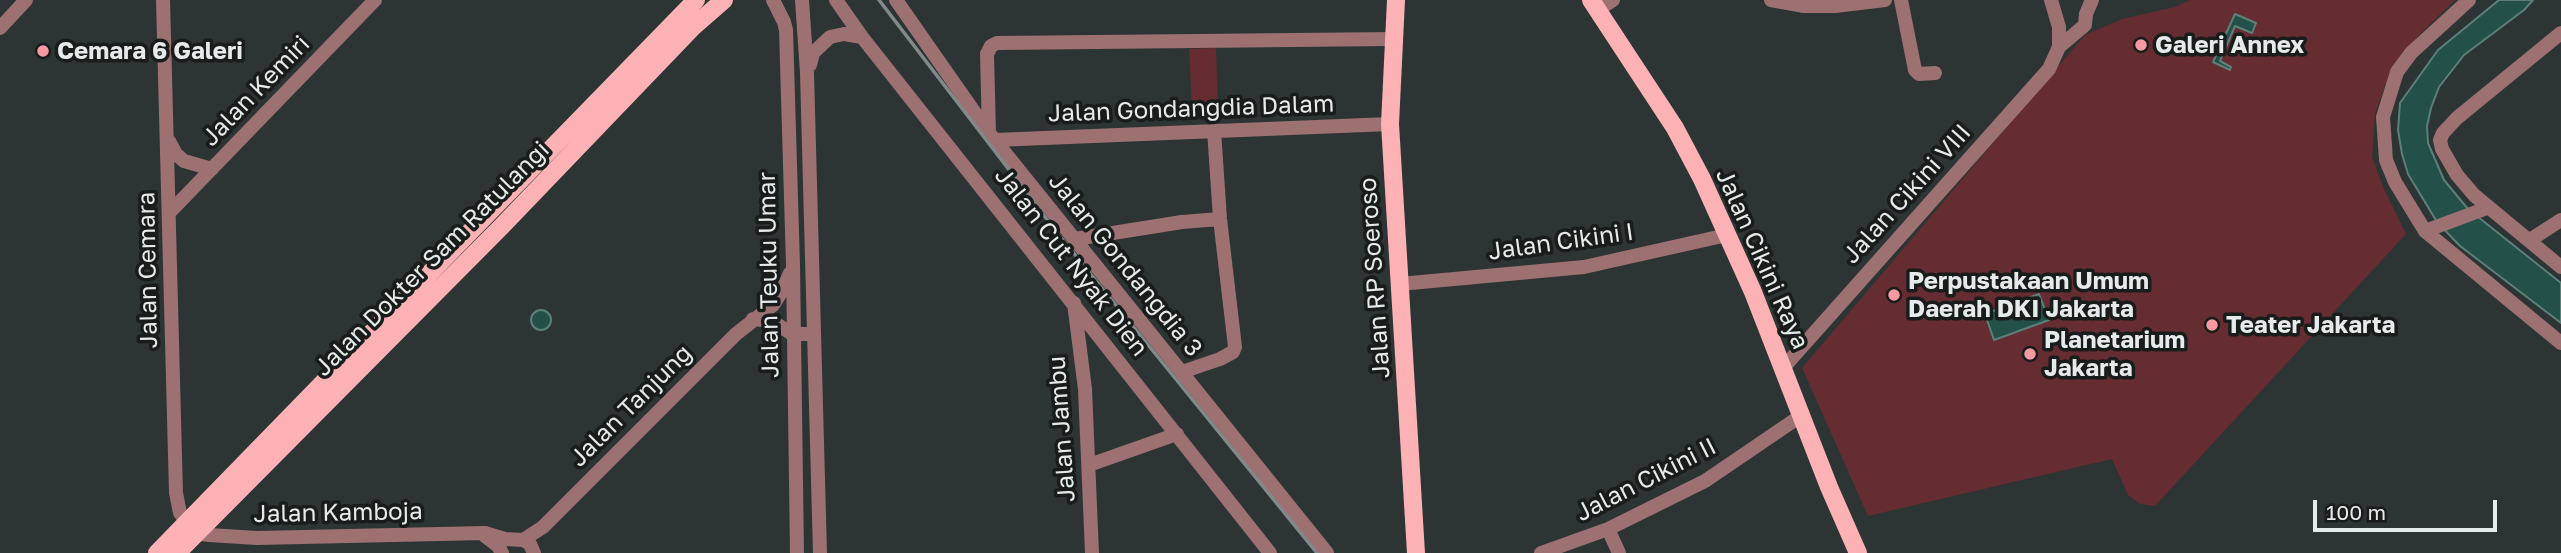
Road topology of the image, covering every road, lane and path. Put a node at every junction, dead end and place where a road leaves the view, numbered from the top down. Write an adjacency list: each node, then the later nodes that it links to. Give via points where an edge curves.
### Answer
1 (26, 0): 18 (street)
2 (163, 0): 29 (street, Jalan Cemara)
3 (375, 0): 30 (street, Jalan Kemiri)
4 (696, 0): 25 (main road, Jalan Dokter Sam Ratulangi)
5 (724, 0): 25 (main road, Jalan Dokter Sam Ratulangi)
6 (773, 0): 39 (street, Jalan Teuku Umar, via 786,30)
7 (802, 0): 23 (street, Jalan Teuku Umar)
8 (836, 0): 20 (street, Jalan Cut Nyak Dien)
9 (896, 0): 28 (street, Jalan Gondangdia 3)
10 (1396, 0): 21 (main road, Jalan RP Soeroso)
11 (1771, 0): 12 (street, via 1804,6)
12 (1885, 0)
13 (1901, 0): 24 (street, via 1915,70)
14 (2051, 0): 22 (street)
15 (2092, 0): 22 (street, Jalan Cikini VIII, via 2085,25)
16 (2469, 0): 35 (street, via 2411,53 2397,72 2383,117 2386,160)
17 (1601, 3): 36 (main road, Jalan Cikini Raya, via 1675,128)
18 (0, 28)
19 (2561, 33): 31 (street, via 2443,133 2442,149)
20 (862, 37): 23 (street, via 830,37 813,53); 42 (street, Jalan Cut Nyak Dien)
21 (1392, 39): 26 (main road, Jalan RP Soeroso); 28 (street, via 997,43 987,54)
22 (2059, 47): 47 (street, Jalan Cikini VIII, via 2040,79)
23 (807, 73): 45 (street, Jalan Teuku Umar)
24 (1935, 73)
25 (599, 111): 52 (main road, Jalan Dokter Sam Ratulangi)
26 (1390, 124): 27 (street, Jalan Gondangdia Dalam); 41 (main road, Jalan RP Soeroso)
27 (1214, 130): 28 (street, Jalan Gondangdia Dalam); 33 (street)
28 (992, 137): 37 (street, Jalan Gondangdia 3)
29 (168, 139): 30 (street, via 184,161); 32 (street, Jalan Cemara)
30 (212, 169): 32 (street, Jalan Kemiri)
31 (2481, 210): 35 (street); 38 (street)
32 (169, 213): 52 (street, Jalan Cemara, via 176,493 178,508)
33 (1220, 219): 37 (street); 48 (street, via 1235,336 1233,352)
34 (2561, 220): 38 (street)
35 (2424, 231): 46 (street)
36 (1727, 236): 41 (street, Jalan Cikini I, via 1584,267); 47 (main road, Jalan Cikini Raya)
37 (1075, 239): 48 (street, Jalan Gondangdia 3)
38 (2530, 240): 40 (street)
39 (793, 265): 43 (street, Jalan Tanjung, via 778,299); 44 (street, Jalan Teuku Umar)
40 (2561, 267)
41 (1400, 284): 64 (main road, Jalan RP Soeroso)
42 (1074, 302): 50 (street, Jalan Cut Nyak Dien); 51 (street, Jalan Jambu, via 1086,389)
43 (753, 319): 44 (street, via 772,321); 55 (street, Jalan Tanjung)
44 (792, 334): 45 (street); 59 (street, Jalan Teuku Umar)
45 (814, 334): 60 (street, Jalan Teuku Umar)
46 (2561, 343)
47 (1783, 368): 49 (main road, Jalan Cikini Raya)
48 (1182, 372): 63 (street, Jalan Gondangdia 3)
49 (1802, 415): 53 (street, Jalan Cikini II, via 1705,481); 67 (main road, Jalan Cikini Raya)
50 (1177, 435): 51 (street); 62 (street, Jalan Cut Nyak Dien)
51 (1089, 465): 61 (street, Jalan Jambu)
52 (191, 527): 54 (street, Jalan Kamboja, via 257,538); 56 (main road, Jalan Dokter Sam Ratulangi); 57 (main road, Jalan Dokter Sam Ratulangi)
53 (1608, 529): 65 (street, Jalan Cikini II); 66 (street)
54 (481, 533): 55 (street, Jalan Kamboja); 58 (street)
55 (526, 545): 58 (street, Jalan Tanjung, via 505,546)
56 (157, 553)
57 (177, 553)
58 (502, 553)
59 (797, 553)
60 (820, 553)
61 (1092, 553)
62 (1270, 553)
63 (1327, 553)
64 (1416, 553)
65 (1541, 553)
66 (1619, 553)
67 (1858, 553)

